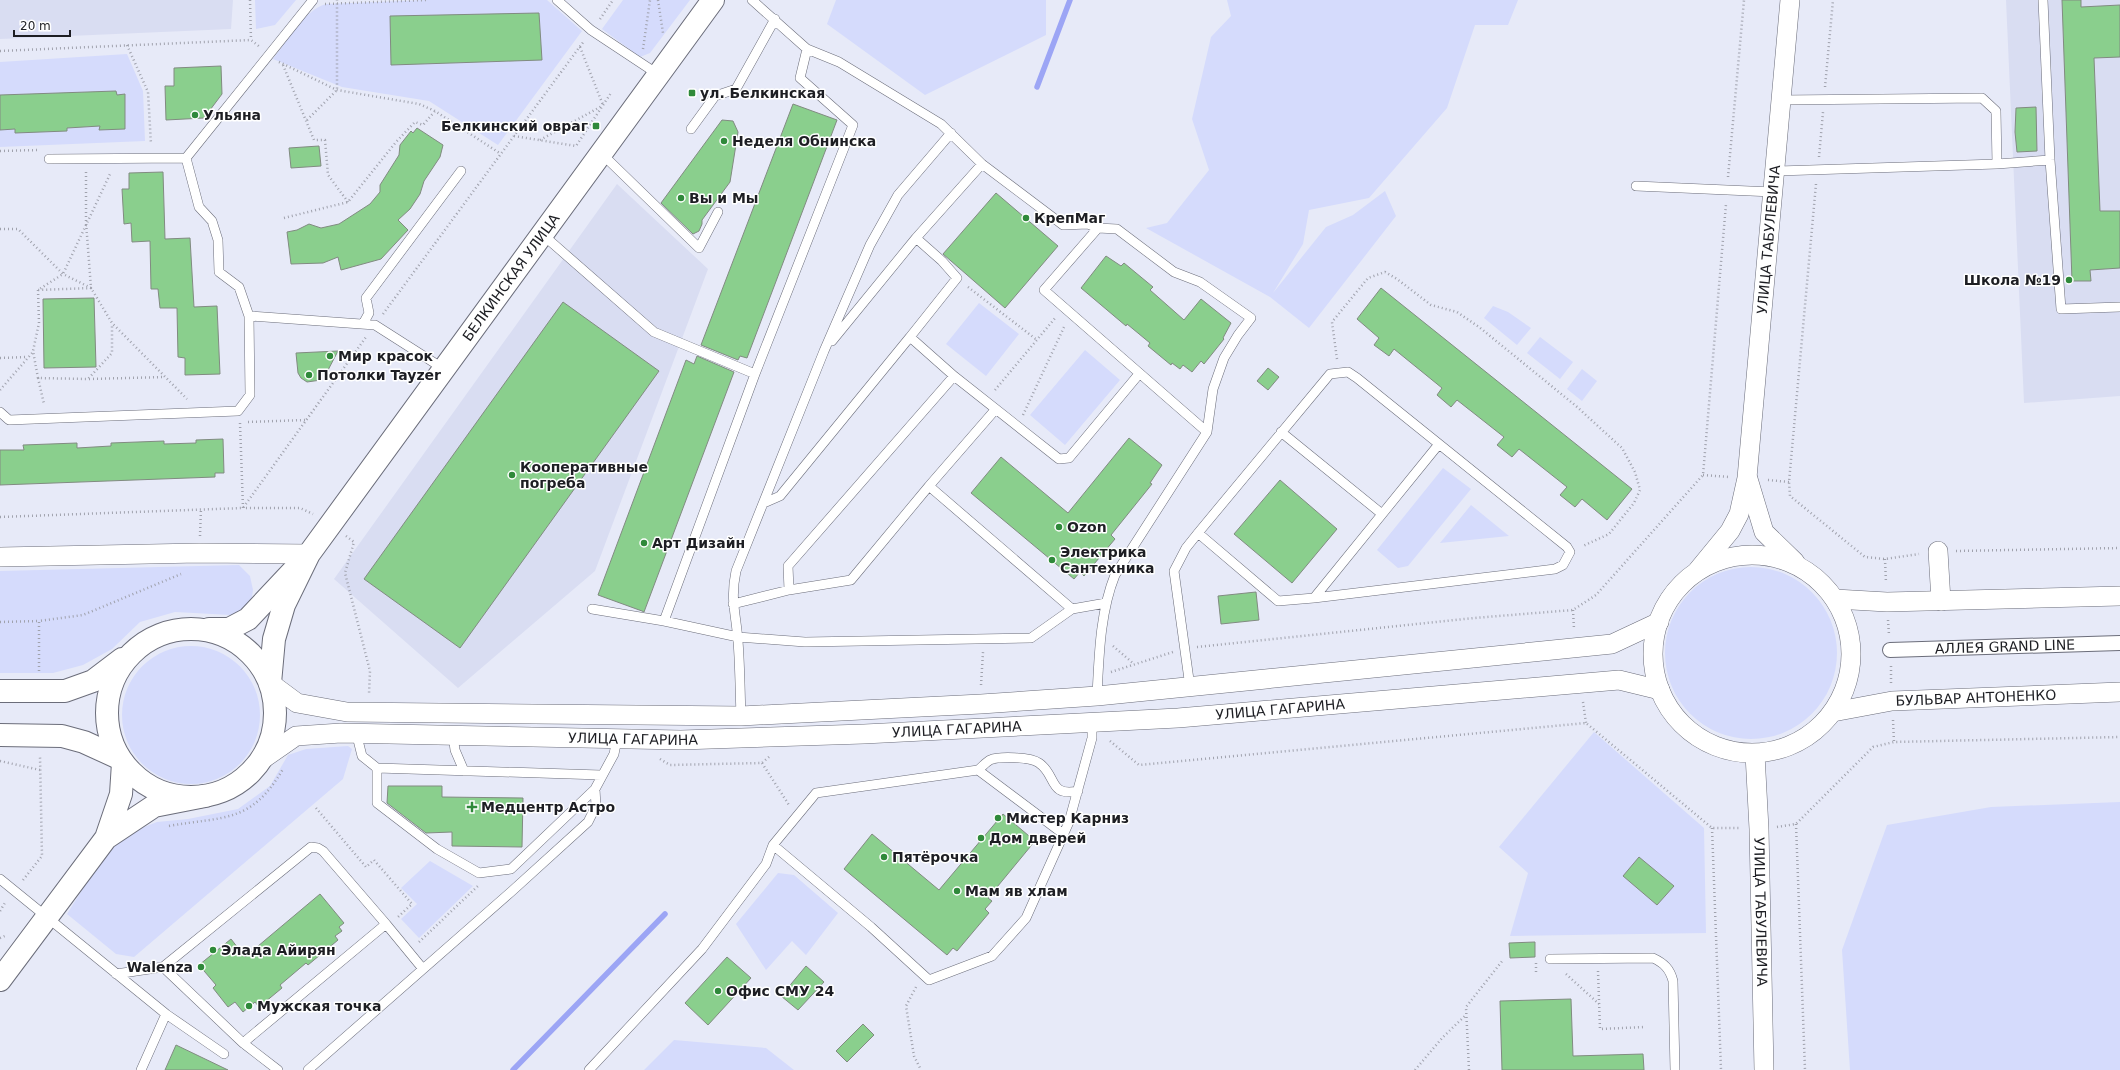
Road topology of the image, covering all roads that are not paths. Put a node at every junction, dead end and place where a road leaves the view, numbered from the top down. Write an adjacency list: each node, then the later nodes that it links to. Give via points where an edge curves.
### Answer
1 (313, 0): 14 (lane)
2 (556, 0): 9 (lane, via 591,30)
3 (713, 0): 9 (main road, БЕЛКИНСКАЯ УЛИЦА)
4 (752, 0): 7 (lane)
5 (1790, 0): 10 (street, УЛИЦА ТАБУЛЕВИЧА)
6 (2043, 0): 16 (lane)
7 (775, 19): 8 (lane); 11 (lane, via 736,89 715,96)
8 (807, 49): 12 (lane, via 839,62 941,124); 33 (lane, via 800,78 853,125)
9 (659, 75): 13 (main road, БЕЛКИНСКАЯ УЛИЦА)
10 (1781, 100): 18 (lane, via 1982,98 1996,111); 20 (street, УЛИЦА ТАБУЛЕВИЧА)
11 (692, 129)
12 (951, 133): 17 (lane); 31 (lane, via 898,195 870,245)
13 (601, 153): 23 (lane, via 699,248); 25 (main road, БЕЛКИНСКАЯ УЛИЦА)
14 (186, 158): 15 (lane); 28 (lane, via 199,207 212,221 218,240 219,272 239,287)
15 (49, 159)
16 (2050, 160): 18 (lane); 27 (lane, via 2061,309)
17 (982, 164): 24 (lane, via 1063,225 1088,224); 26 (lane)
18 (1997, 164): 20 (lane)
19 (461, 171): 29 (lane, via 366,298 368,313)
20 (1775, 171): 22 (street, УЛИЦА ТАБУЛЕВИЧА)
21 (1636, 186): 22 (lane)
22 (1773, 192): 41 (street, УЛИЦА ТАБУЛЕВИЧА)
23 (718, 212)
24 (1098, 228): 34 (lane, via 1044,290); 38 (lane, via 1117,229 1174,272 1200,282 1251,318 1224,358 1213,389)
25 (542, 234): 32 (main road, БЕЛКИНСКАЯ УЛИЦА); 33 (lane, via 654,332)
26 (916, 238): 30 (lane, via 957,278); 31 (lane)
27 (2120, 307)
28 (249, 316): 29 (lane); 37 (lane, via 250,395 238,411 9,420)
29 (364, 324): 32 (lane, via 375,325)
30 (910, 338): 35 (lane); 43 (lane, via 780,496)
31 (824, 350): 43 (lane)
32 (444, 369): 47 (main road, БЕЛКИНСКАЯ УЛИЦА)
33 (755, 374): 60 (lane)
34 (1140, 374): 36 (lane, via 1069,458 1059,459); 38 (lane)
35 (954, 376): 36 (lane); 51 (lane, via 788,566)
36 (995, 410): 42 (lane)
37 (0, 412)
38 (1207, 432): 56 (lane, via 1115,575)
39 (1281, 432): 40 (lane, via 1330,374 1348,372); 44 (lane); 45 (lane)
40 (1439, 444): 44 (lane); 53 (lane, via 1567,547 1570,552 1563,564 1555,569)
41 (1747, 478): 49 (street, УЛИЦА ТАБУЛЕВИЧА, via 1764,532); 50 (street, УЛИЦА ТАБУЛЕВИЧА, via 1738,514 1730,531)
42 (929, 486): 51 (lane, via 851,580); 59 (lane)
43 (764, 503): 57 (lane, via 736,571 732,590)
44 (1382, 514): 53 (lane)
45 (1198, 533): 53 (lane, via 1278,601); 68 (lane, via 1186,548 1174,571)
46 (1938, 551): 55 (street)
47 (309, 554): 48 (street, via 199,553); 62 (main road, БЕЛКИНСКАЯ УЛИЦА, via 248,619 230,629); 67 (main road, БЕЛКИНСКАЯ УЛИЦА, via 284,605 274,639)
48 (0, 557)
49 (1801, 567): 50 (street, via 1780,559 1758,555 1736,556 1714,563); 54 (street, via 1820,581)
50 (1695, 574): 61 (street, via 1673,595)
51 (789, 590): 57 (lane)
52 (2120, 596): 55 (street)
53 (1314, 598)
54 (1835, 598): 55 (street, via 1888,602); 73 (street, via 1848,626 1852,656 1847,685)
55 (1941, 601)
56 (1106, 603): 59 (lane); 72 (lane)
57 (733, 604): 63 (lane)
58 (592, 609): 60 (lane)
59 (1072, 609): 63 (lane, via 1031,638 805,642)
60 (664, 621): 63 (lane)
61 (1658, 622): 68 (street, УЛИЦА ГАГАРИНА, via 1612,644); 69 (street, via 1653,656)
62 (204, 629): 65 (main road, БЕЛКИНСКАЯ УЛИЦА, via 179,629 161,634); 67 (main road, via 225,636 244,647 260,664)
63 (738, 637): 74 (lane)
64 (2120, 643): 66 (street, АЛЛЕЯ GRAND LINE)
65 (134, 650): 70 (main road, via 93,681 65,691); 81 (main road, via 116,673 107,701 108,730)
66 (1890, 650)
67 (270, 683): 74 (street, УЛИЦА ГАГАРИНА, via 297,703 347,712); 82 (main road, via 275,703 275,723 270,743)
68 (1190, 687): 72 (street, УЛИЦА ГАГАРИНА)
69 (1660, 690): 75 (street, УЛИЦА ГАГАРИНА, via 1619,680 1186,717); 80 (street, via 1671,712 1687,730 1702,740 1731,752)
70 (0, 691)
71 (2120, 692): 73 (street, БУЛЬВАР АНТОНЕНКО, via 1892,700)
72 (1098, 696): 74 (street, УЛИЦА ГАГАРИНА)
73 (1833, 712): 80 (street, via 1812,734 1785,748)
74 (741, 716)
75 (1092, 730): 79 (street, УЛИЦА ГАГАРИНА); 88 (lane)
76 (356, 732): 78 (street, УЛИЦА ГАГАРИНА); 82 (street, УЛИЦА ГАГАРИНА, via 296,736); 83 (lane, via 362,756)
77 (0, 735): 81 (main road, via 62,736 84,742)
78 (453, 735): 79 (street, УЛИЦА ГАГАРИНА); 85 (lane, via 455,750)
79 (617, 740): 86 (lane, via 614,754)
80 (1755, 754): 109 (street, УЛИЦА ТАБУЛЕВИЧА)
81 (121, 760): 89 (main road, via 135,777 156,790 180,797); 91 (main road, via 121,794)
82 (260, 761): 89 (main road, via 245,778 226,790)
83 (377, 768): 85 (lane); 87 (lane, via 377,803 436,849 479,873 511,869)
84 (978, 770): 88 (lane, via 991,760 1020,758 1039,763 1060,791); 90 (lane); 92 (lane, via 816,793)
85 (464, 771): 86 (lane)
86 (601, 775): 87 (lane)
87 (595, 789): 98 (lane, via 596,806 588,822)
88 (1078, 791): 90 (lane, via 1069,822)
89 (205, 796): 91 (main road, via 154,806)
90 (1062, 833): 92 (lane, via 1026,918 992,956 929,980)
91 (106, 838): 94 (main road)
92 (773, 846): 107 (lane, via 766,864 702,949)
93 (0, 879): 94 (lane)
94 (46, 917): 99 (lane); 100 (main road)
95 (386, 924): 97 (lane, via 323,851 311,847); 98 (lane); 102 (lane)
96 (1550, 959): 108 (lane, via 1653,958 1663,964 1669,970 1673,981)
97 (162, 967): 99 (lane); 102 (lane)
98 (423, 969): 106 (lane)
99 (116, 974): 101 (lane)
100 (0, 980)
101 (166, 1014): 103 (lane); 104 (lane)
102 (244, 1043): 105 (lane)
103 (224, 1054)
104 (141, 1070)
105 (278, 1070)
106 (308, 1070)
107 (589, 1070)
108 (1675, 1070)
109 (1764, 1070)

